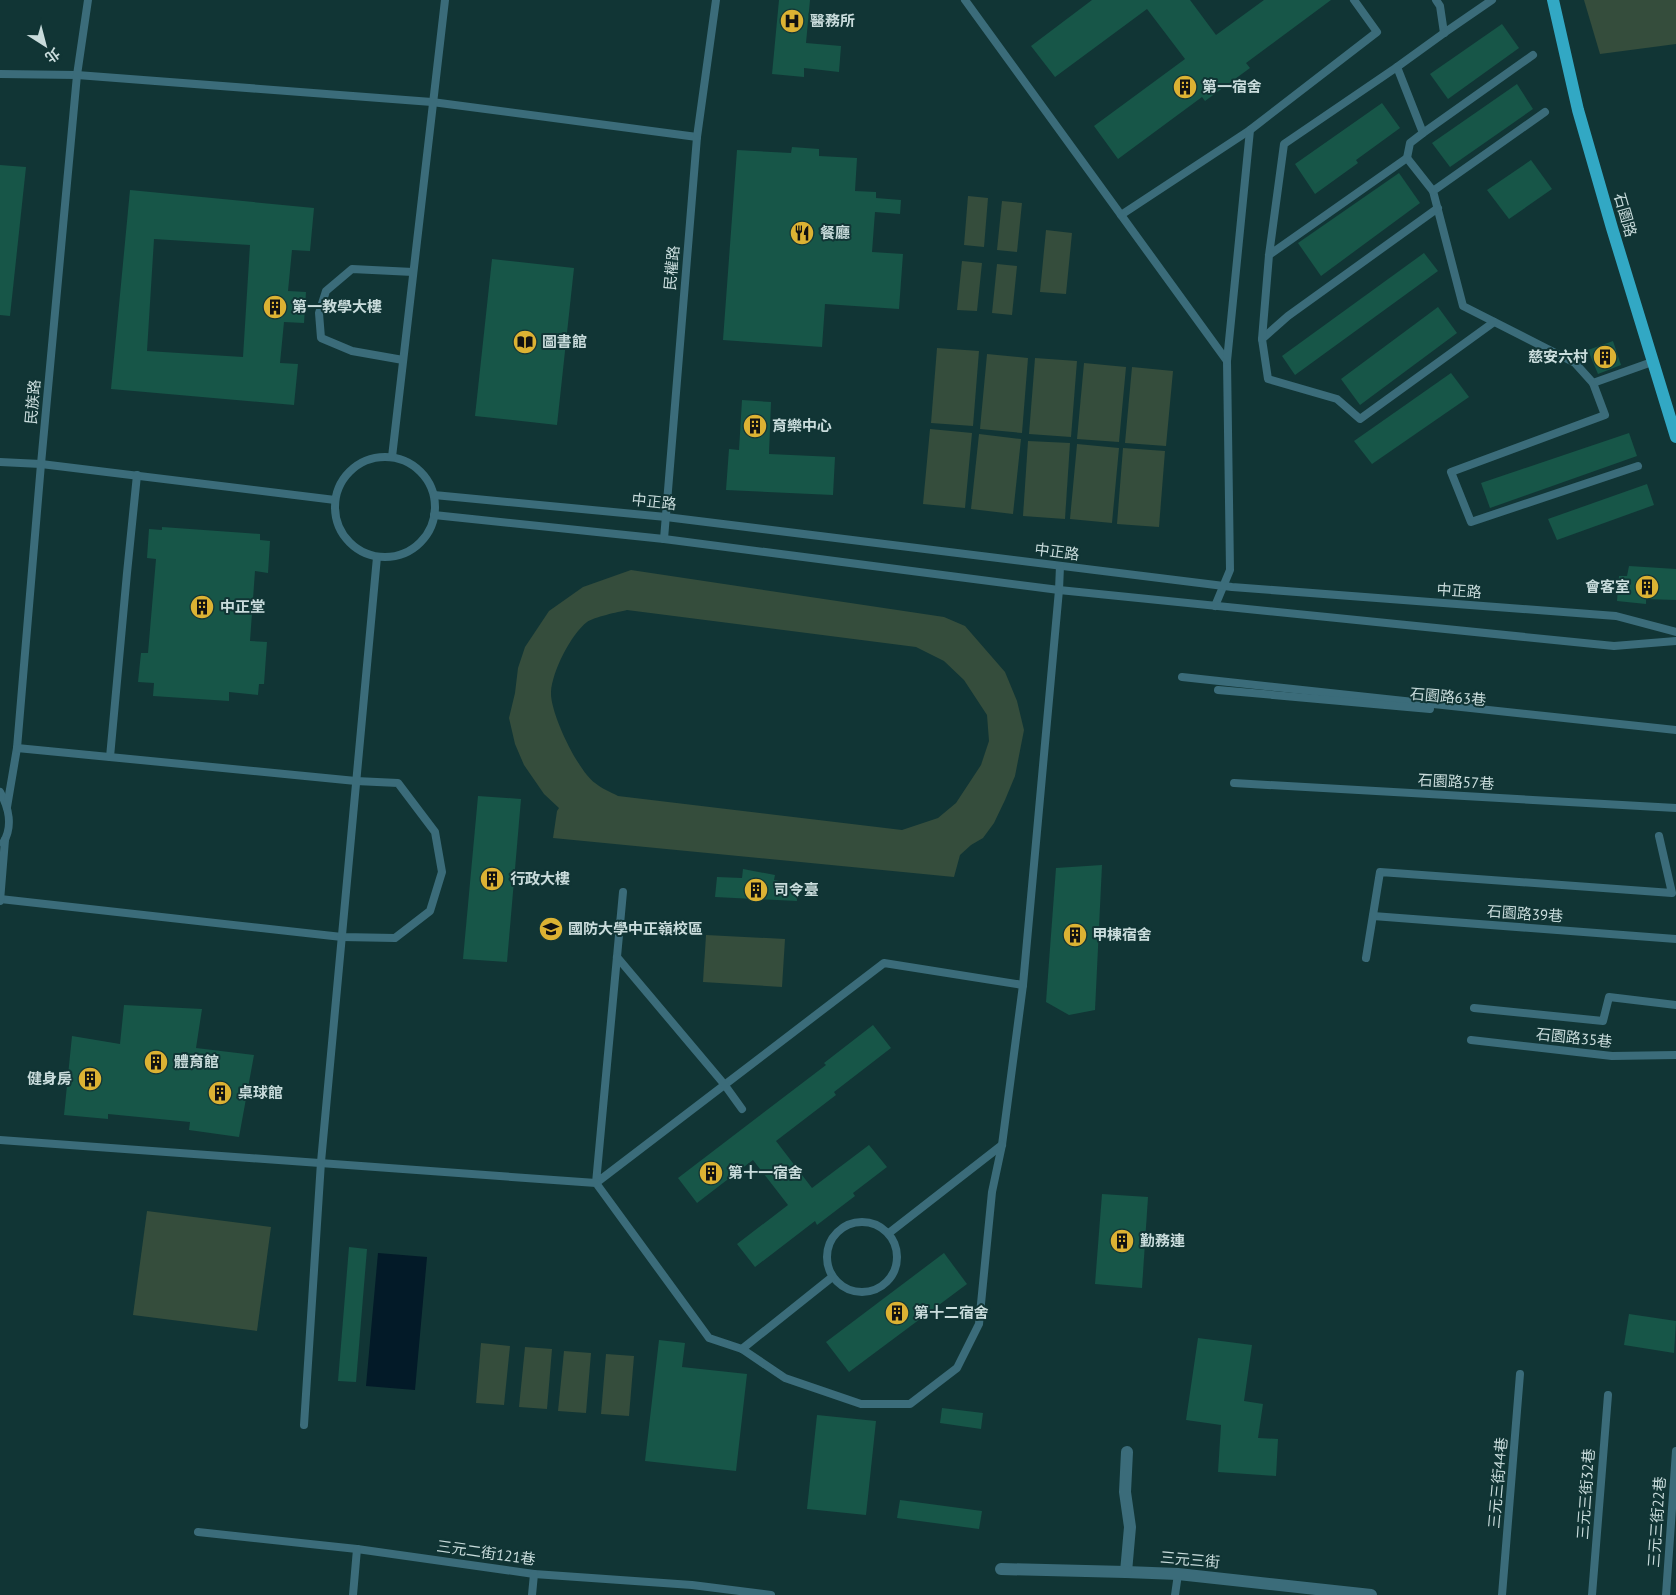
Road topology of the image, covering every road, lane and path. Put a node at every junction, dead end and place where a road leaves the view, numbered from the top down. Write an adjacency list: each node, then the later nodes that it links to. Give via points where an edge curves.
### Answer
1 (88, 0): 13 (lane, 民族路)
2 (444, 0): 14 (lane)
3 (716, 0): 18 (lane, 民權路)
4 (964, 0): 22 (lane)
5 (1354, 0): 16 (lane, via 1377,32)
6 (1436, 0): 9 (lane)
7 (1492, 0): 9 (lane)
8 (1553, 0): 29 (main road, 石園路, via 1578,110)
9 (1444, 33): 11 (lane)
10 (1533, 55): 17 (lane)
11 (1397, 68): 17 (lane); 23 (lane, via 1284,144)
12 (0, 74): 13 (lane)
13 (77, 75): 14 (lane); 34 (lane, 民族路)
14 (432, 102): 18 (lane); 24 (lane)
15 (1545, 112): 20 (lane)
16 (1250, 130): 22 (lane); 28 (lane)
17 (1423, 133): 19 (lane, via 1410,143)
18 (697, 137): 40 (lane, 民權路)
19 (1407, 158): 20 (lane); 23 (lane)
20 (1433, 191): 21 (lane)
21 (1438, 208): 25 (lane, via 1463,306); 26 (lane)
22 (1121, 215): 28 (lane)
23 (1269, 254): 26 (lane)
24 (413, 272): 27 (lane); 27 (lane, via 352,269 326,291 319,312 321,338 352,351)
25 (1494, 322): 26 (lane, via 1360,419 1337,399 1268,379); 30 (lane, via 1575,363)
26 (1262, 338)
27 (403, 360): 32 (lane)
28 (1227, 361): 45 (lane, via 1230,570)
29 (1652, 362): 30 (lane); 31 (main road, 石園路)
30 (1593, 383): 35 (lane, via 1605,415 1451,472 1471,522)
31 (1676, 437)
32 (392, 458): 37 (lane, via 419,470); 38 (lane, via 361,462 348,472)
33 (0, 462): 34 (lane)
34 (41, 464): 36 (lane); 51 (lane, 民族路)
35 (1638, 466)
36 (137, 475): 38 (lane); 52 (lane)
37 (434, 495): 39 (lane); 40 (lane, 中正路)
38 (335, 500): 42 (lane, via 335,516 349,543)
39 (434, 515): 41 (lane); 42 (lane, via 430,530 408,552 393,557)
40 (666, 516): 41 (lane, 民權路); 43 (lane, 中正路)
41 (664, 539): 44 (lane)
42 (377, 557): 53 (lane)
43 (1060, 566): 44 (lane); 46 (lane, 中正路, via 1232,587 1616,616)
44 (1059, 590): 45 (lane); 67 (lane)
45 (1215, 606): 47 (lane, via 1614,646)
46 (1676, 632)
47 (1676, 641)
48 (1182, 677): 50 (lane)
49 (1218, 690): 50 (lane, 石園路63巷)
50 (1676, 730)
51 (17, 748): 52 (lane); 56 (lane, 民族路)
52 (110, 757): 53 (lane)
53 (356, 781): 63 (lane); 63 (lane, via 398,783 435,832 442,872 430,911 396,938)
54 (1234, 782): 57 (lane, 石園路57巷)
55 (0, 792): 56 (lane)
56 (7, 807): 59 (lane, 民族路, via 9,818)
57 (1676, 808)
58 (1659, 836): 62 (lane, via 1672,893 1380,872)
59 (2, 843): 61 (lane)
60 (623, 892): 65 (lane)
61 (0, 900): 63 (lane)
62 (1373, 916): 64 (lane, 石園路39巷); 66 (lane)
63 (342, 937): 76 (lane)
64 (1676, 939)
65 (617, 958): 72 (lane); 77 (lane)
66 (1366, 958)
67 (1023, 985): 72 (lane, via 884,963); 75 (lane)
68 (1676, 1005): 69 (lane, via 1609,997 1603,1021)
69 (1474, 1008)
70 (1470, 1040): 71 (lane, 石園路35巷, via 1612,1056)
71 (1676, 1055)
72 (724, 1084): 73 (lane); 77 (lane)
73 (742, 1109)
74 (0, 1140): 76 (lane)
75 (1002, 1145): 78 (lane); 80 (lane, via 992,1192 980,1324 956,1368 949,1374 910,1404 860,1404 785,1378)
76 (321, 1162): 77 (lane); 83 (lane)
77 (596, 1183): 80 (lane, via 709,1338)
78 (889, 1232): 79 (lane, via 866,1221 846,1225 831,1238 825,1258); 79 (lane, via 896,1246 897,1267 886,1284 867,1293 847,1291)
79 (831, 1278): 80 (lane)
80 (742, 1349)
81 (1520, 1374): 99 (lane, 三元三街44巷)
82 (1608, 1395): 100 (lane, 三元三街32巷)
83 (304, 1425)
84 (1676, 1450): 101 (lane, 三元三街22巷)
85 (1127, 1452): 89 (street, via 1125,1492 1130,1527)
86 (198, 1532): 87 (lane, 三元二街121巷)
87 (357, 1549): 90 (lane, 三元二街121巷); 93 (lane)
88 (1001, 1569): 89 (street, 三元三街)
89 (1126, 1572): 91 (street, 三元三街)
90 (534, 1574): 92 (lane, 三元二街121巷); 94 (lane)
91 (1178, 1574): 97 (lane); 98 (street, 三元三街)
92 (692, 1585): 95 (lane); 96 (lane, 三元二街121巷)
93 (353, 1595)
94 (532, 1595)
95 (691, 1595)
96 (771, 1595)
97 (1175, 1595)
98 (1371, 1595)
99 (1502, 1595)
100 (1592, 1595)
101 (1666, 1595)

